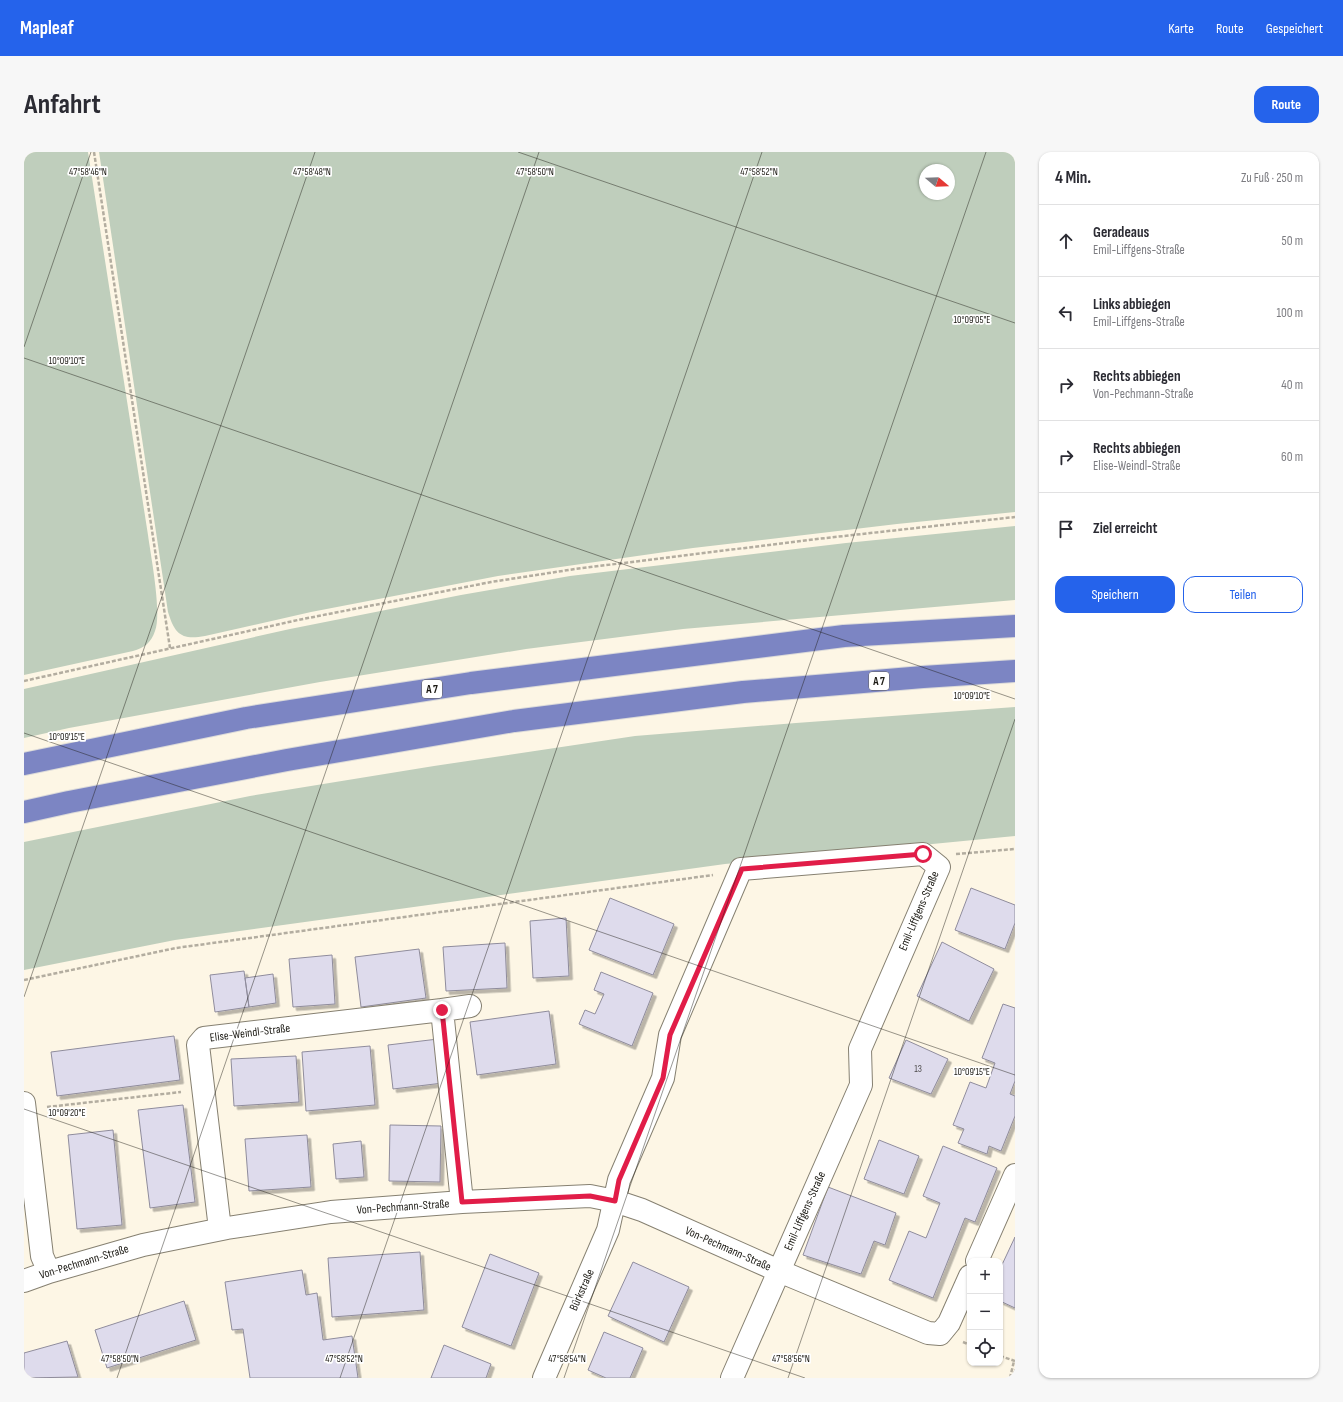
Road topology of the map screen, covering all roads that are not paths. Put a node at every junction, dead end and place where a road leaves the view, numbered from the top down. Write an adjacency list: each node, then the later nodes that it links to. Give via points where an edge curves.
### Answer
1 (1015, 626): 3 (highway, A 7, via 844,636 471,683 246,718)
2 (1015, 671): 4 (highway, A 7, via 743,692 514,721 287,760)
3 (24, 764)
4 (24, 812)
5 (470, 1006): 6 (street, Elise-Weindl-Straße)
6 (442, 1010): 10 (street); 11 (street, Elise-Weindl-Straße, via 204,1038 198,1045)
7 (24, 1106): 14 (street, via 42,1256)
8 (1015, 1175): 12 (street)
9 (615, 1201): 10 (street, Von-Pechmann-Straße, via 590,1196); 13 (street, Von-Pechmann-Straße); 13 (street, Emil-Liffgens-Straße, via 619,1180 663,1078 670,1035 742,869 923,854 939,867 860,1049 861,1085); 17 (street, Bürkstraße, via 608,1230)
10 (462, 1202): 11 (street, Von-Pechmann-Straße, via 331,1212)
11 (220, 1229): 14 (street, Von-Pechmann-Straße, via 143,1245)
12 (978, 1258)
13 (779, 1271): 16 (street, Von-Pechmann-Straße, via 928,1333 940,1334 949,1323); 18 (street)
14 (49, 1272): 15 (street, Von-Pechmann-Straße)
15 (24, 1281)
16 (967, 1283)
17 (544, 1378)
18 (732, 1378)

